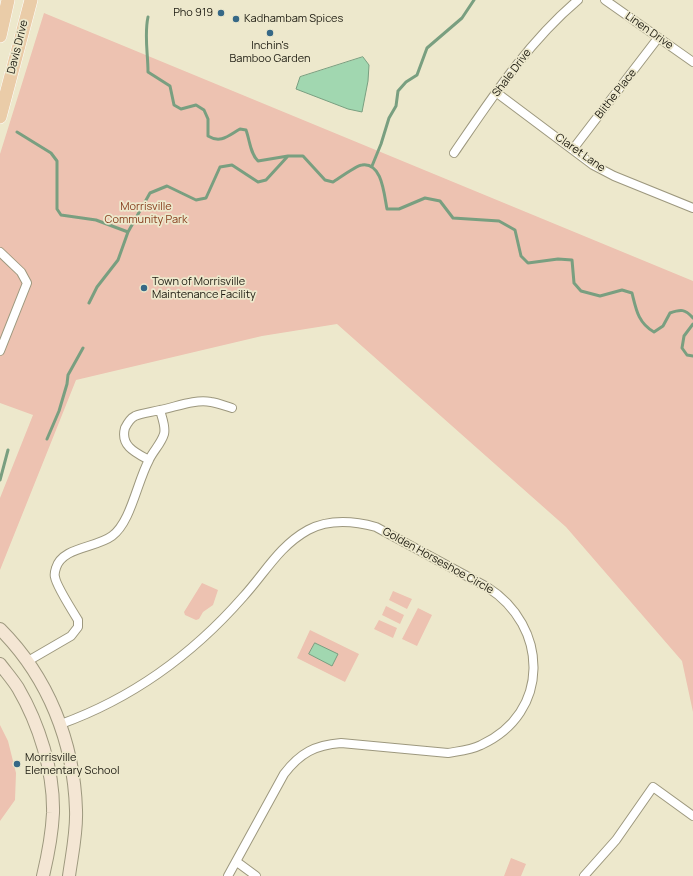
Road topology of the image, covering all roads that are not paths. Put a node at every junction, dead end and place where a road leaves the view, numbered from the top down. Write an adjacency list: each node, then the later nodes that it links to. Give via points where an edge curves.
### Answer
1 (8, 0): 5 (main road, Davis Drive)
2 (31, 0): 9 (main road, Davis Drive)
3 (578, 0): 8 (street, Shale Drive, via 528,51)
4 (606, 0): 6 (street, Linen Drive)
5 (0, 36)
6 (658, 38): 7 (street, Linen Drive); 10 (street, Blithe Place)
7 (693, 62)
8 (497, 93): 10 (street, Claret Lane); 11 (street, Shale Drive)
9 (0, 117)
10 (573, 149): 12 (street, Claret Lane, via 593,165 614,176)
11 (454, 153)
12 (693, 208)
13 (0, 252): 14 (street, via 21,272 27,283)
14 (0, 351)
15 (232, 408): 16 (street, via 204,401)
16 (160, 410): 17 (street, via 164,434); 17 (street, via 135,416 126,427 125,440 128,446)
17 (149, 460): 19 (street, via 119,529 104,541 68,554 56,567 54,578 78,620 78,627 71,636)
18 (0, 629): 19 (main road)
19 (28, 661): 21 (main road)
20 (0, 664): 24 (main road, via 18,688 34,721 47,765 53,812 50,849)
21 (61, 724): 23 (street, Golden Horseshoe Circle, via 133,691 167,669 208,634 293,539 309,529 324,524 340,522 376,527 487,587 508,603 518,614 529,638 533,664 530,692 514,722 481,746 448,753 341,743 310,750 291,764 284,774); 25 (main road, via 75,784 75,833)
22 (693, 816): 28 (street, via 653,787 616,840)
23 (237, 862): 26 (street, Golden Horseshoe Circle); 27 (street)
24 (44, 876)
25 (69, 876)
26 (228, 876)
27 (256, 876)
28 (584, 876)

